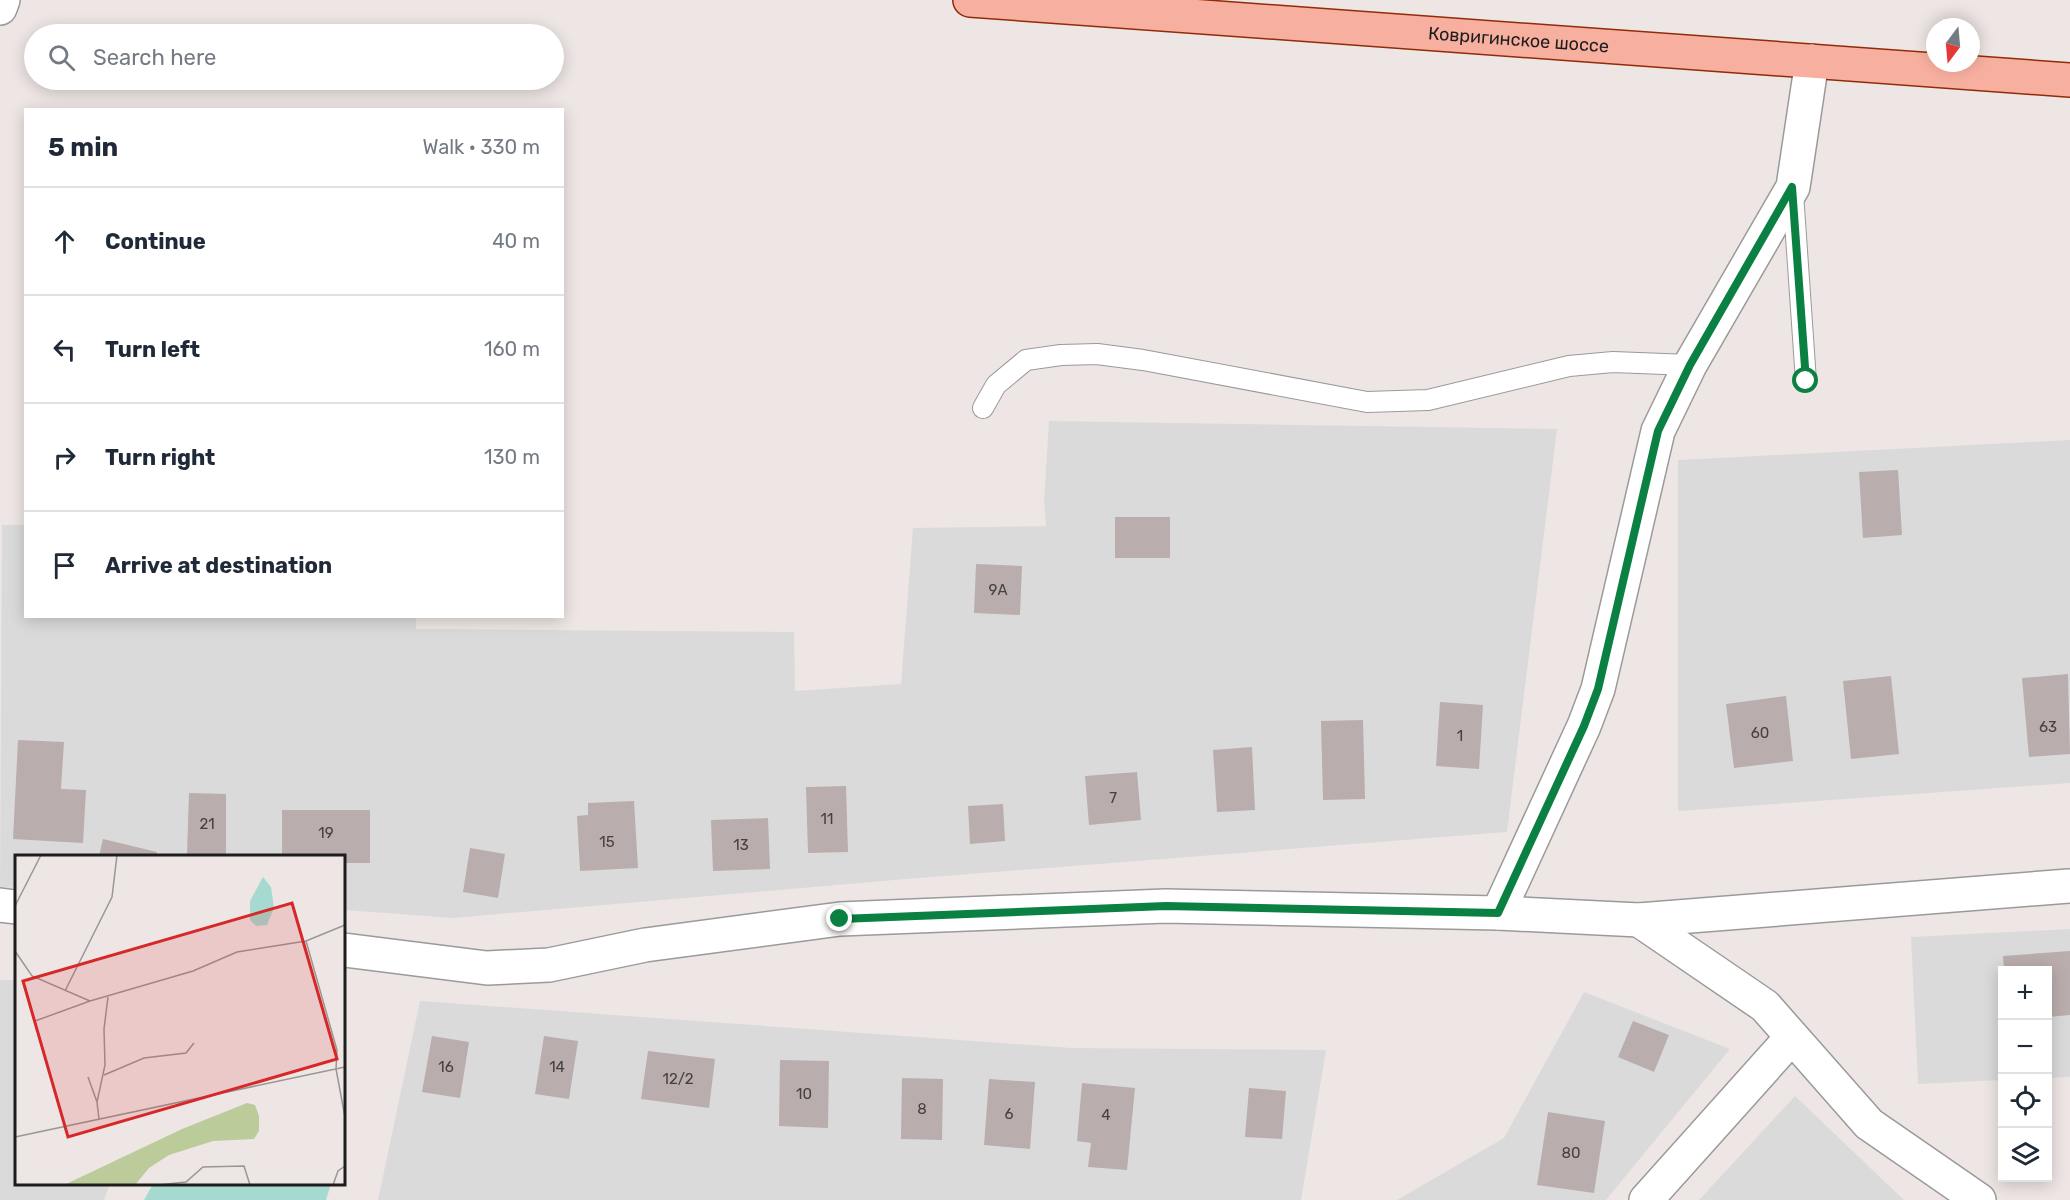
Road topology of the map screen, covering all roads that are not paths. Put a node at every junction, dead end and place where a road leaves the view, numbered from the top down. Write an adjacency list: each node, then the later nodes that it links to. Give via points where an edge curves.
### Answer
1 (3, 0): 3 (street)
2 (970, 0): 4 (main road, Ковригинское шоссе)
3 (0, 8)
4 (1812, 61): 5 (main road, Ковригинское шоссе); 6 (street)
5 (2070, 80)
6 (1792, 187): 7 (street); 8 (lane)
7 (1690, 365): 9 (lane, via 1613,362 1569,366 1428,400 1367,402 1143,360 1097,354 1061,355 1026,360 996,385); 13 (street, via 1658,431 1598,689)
8 (1806, 381)
9 (983, 408)
10 (2069, 886): 14 (street)
11 (0, 905): 12 (street)
12 (15, 908)
13 (1498, 913): 14 (street); 15 (street, via 1166,906 840,919 645,945 549,965 487,968)
14 (1639, 920): 16 (street, via 1765,1006)
15 (345, 950)
16 (1792, 1037): 17 (street); 18 (street, via 1869,1124)
17 (1646, 1200)
18 (1979, 1200)

